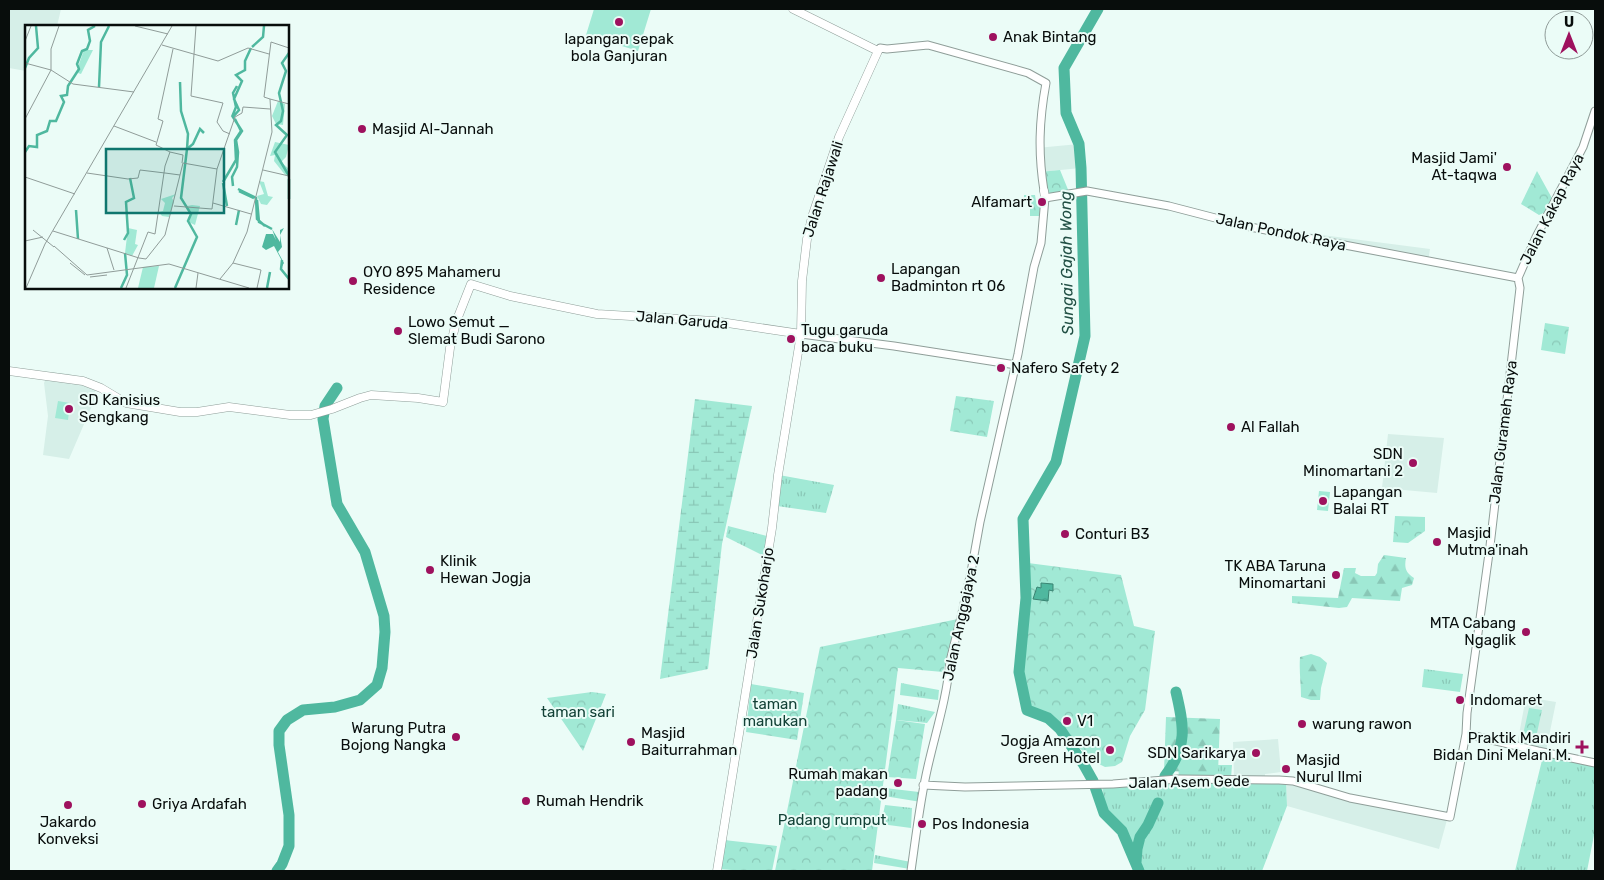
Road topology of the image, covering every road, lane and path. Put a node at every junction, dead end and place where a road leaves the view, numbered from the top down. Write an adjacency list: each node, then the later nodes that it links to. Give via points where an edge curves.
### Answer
1 (793, 9): 2 (main road)
2 (878, 50): 4 (street, Jalan Anggajaya 2, via 928,45 1028,73 1046,83 1039,138); 6 (main road, Jalan Rajawali, via 839,137 806,239)
3 (1595, 111): 5 (street, Jalan Kakap Raya, via 1583,147)
4 (1045, 194): 5 (street, Jalan Pondok Raya, via 1087,191 1169,206 1250,227); 7 (street, Jalan Anggajaya 2, via 1041,243)
5 (1518, 278): 9 (street, Jalan Gurameh Raya, via 1520,288 1507,406)
6 (801, 334): 7 (street, Jalan Garuda); 8 (main road, Jalan Garuda, via 714,321 597,314 510,296 472,284 456,322 443,402 372,395 311,415 229,407 180,412 126,403 83,381); 13 (main road, Jalan Sukoharjo)
7 (1016, 365): 11 (street, Jalan Anggajaya 2)
8 (9, 371)
9 (1466, 734): 10 (street); 12 (street, Jalan Gurameh Raya)
10 (1595, 763)
11 (924, 785): 12 (street, Jalan Asem Gede, via 1108,784 1178,779 1293,781 1350,798); 14 (street, Jalan Anggajaya 2)
12 (1450, 817)
13 (717, 871)
14 (911, 871)

